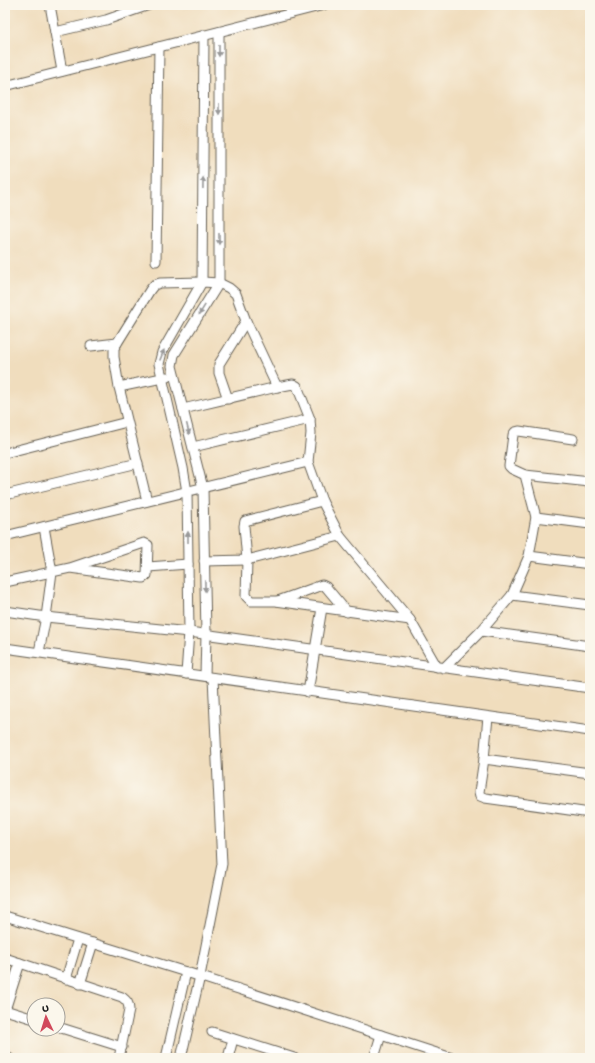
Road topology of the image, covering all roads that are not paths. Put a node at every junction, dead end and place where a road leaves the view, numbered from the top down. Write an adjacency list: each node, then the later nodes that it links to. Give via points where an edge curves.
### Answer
1 (50, 5): 4 (street)
2 (149, 5): 4 (street, via 106,20)
3 (324, 5): 5 (street)
4 (55, 32): 8 (street)
5 (219, 32): 6 (street); 10 (street, one-way to 10)
6 (204, 35): 7 (street); 11 (street)
7 (159, 46): 8 (street); 12 (street)
8 (58, 72): 9 (street)
9 (5, 86)
10 (219, 92): 11 (street); 14 (street, one-way to 14)
11 (204, 93): 13 (street, one-way to 11)
12 (156, 261)
13 (202, 279): 14 (street); 16 (street, via 154,285); 19 (street, one-way to 13, via 159,364 162,352)
14 (219, 279): 15 (street, via 236,294); 18 (street, one-way to 18, via 174,355)
15 (246, 321): 21 (street); 22 (street, via 219,364 219,373)
16 (116, 343): 17 (street); 20 (street, via 114,357)
17 (91, 346)
18 (174, 375): 19 (street); 23 (street)
19 (162, 378): 20 (street); 34 (street)
20 (119, 387): 25 (street)
21 (277, 387): 22 (street); 24 (street, via 293,384 297,386)
22 (228, 399): 23 (street)
23 (183, 409): 27 (street, one-way to 27)
24 (310, 419): 27 (street); 29 (street)
25 (127, 422): 28 (street); 30 (street)
26 (573, 439): 31 (street, via 515,432 509,466)
27 (192, 447): 33 (street)
28 (5, 453)
29 (308, 462): 33 (street); 37 (street)
30 (138, 463): 35 (street); 36 (street)
31 (525, 475): 32 (street); 38 (street)
32 (590, 482)
33 (203, 488): 34 (street); 45 (street)
34 (187, 492): 36 (street); 46 (street, one-way to 34)
35 (5, 495)
36 (147, 501): 40 (street)
37 (322, 501): 42 (street); 44 (street, via 245,521)
38 (536, 517): 39 (street); 43 (street)
39 (590, 524)
40 (44, 527): 41 (street); 50 (street)
41 (5, 536)
42 (340, 536): 44 (street); 59 (street)
43 (529, 556): 47 (street); 52 (street)
44 (247, 560): 45 (street); 53 (street, via 248,599)
45 (204, 561): 62 (street, one-way to 62)
46 (188, 564): 48 (street); 61 (street)
47 (590, 564)
48 (148, 567): 49 (street, via 147,575 143,578); 49 (street, via 148,545 144,543)
49 (70, 568): 50 (street)
50 (52, 572): 51 (street); 58 (street)
51 (5, 582)
52 (512, 595): 54 (street); 60 (street)
53 (276, 601): 55 (street); 57 (street, via 322,585 326,586)
54 (590, 605)
55 (322, 608): 57 (street); 65 (street)
56 (5, 611): 58 (street)
57 (347, 612): 59 (street)
58 (46, 617): 61 (street); 66 (street)
59 (410, 620): 67 (street)
60 (481, 631): 63 (street); 67 (street)
61 (189, 632): 62 (street); 68 (street)
62 (206, 634): 65 (street); 69 (street)
63 (590, 646)
64 (5, 648): 66 (street)
65 (315, 650): 67 (street); 71 (street)
66 (39, 652): 68 (street)
67 (440, 667): 70 (street)
68 (186, 674): 69 (street)
69 (209, 677): 71 (street); 83 (street, via 222,864)
70 (590, 688)
71 (308, 692): 72 (street)
72 (488, 717): 73 (street); 74 (street)
73 (590, 731)
74 (484, 759): 75 (street); 76 (street, via 480,796)
75 (590, 773)
76 (590, 812)
77 (5, 916): 78 (street)
78 (78, 938): 79 (street); 84 (street)
79 (93, 943): 82 (street); 85 (street)
80 (5, 958): 81 (street)
81 (20, 963): 84 (street); 86 (street)
82 (186, 972): 83 (street); 96 (street)
83 (200, 976): 90 (street); 97 (street)
84 (66, 979): 85 (street)
85 (80, 984): 92 (street, via 122,997 127,1001 129,1010)
86 (5, 1010): 87 (street)
87 (26, 1017)
88 (66, 1030): 92 (street)
89 (212, 1032): 91 (street)
90 (381, 1035): 100 (street); 101 (street)
91 (233, 1039): 98 (street); 99 (street)
92 (122, 1048): 95 (street)
93 (5, 1057): 94 (street)
94 (9, 1058)
95 (119, 1058)
96 (166, 1058)
97 (181, 1058)
98 (228, 1058)
99 (294, 1058)
100 (374, 1058)
101 (452, 1058)

